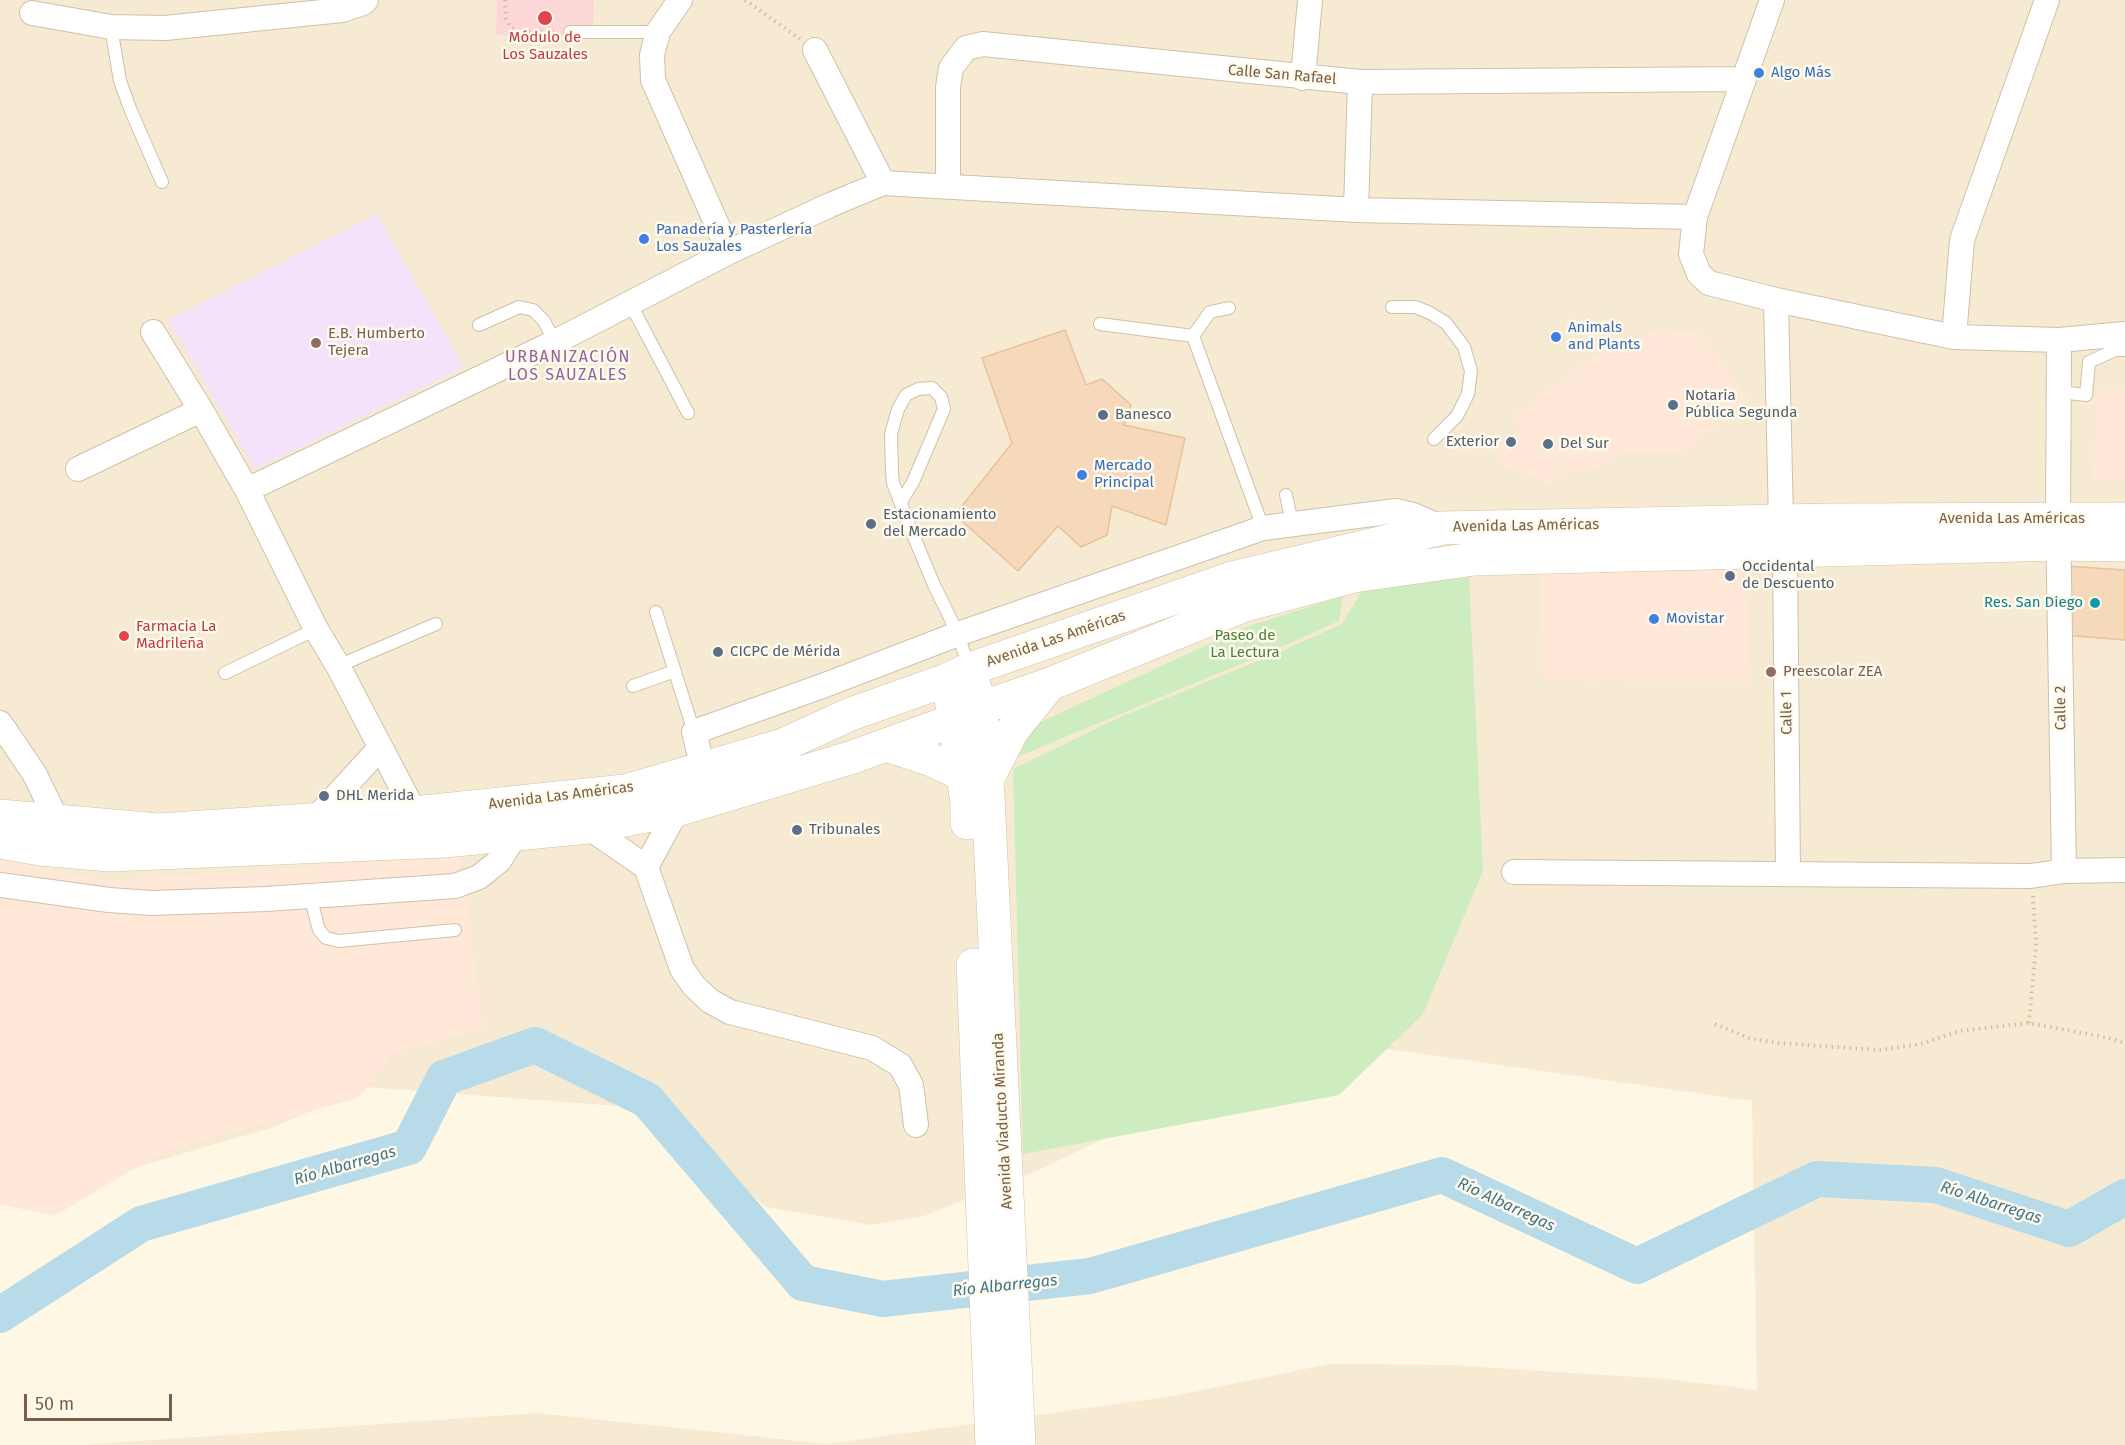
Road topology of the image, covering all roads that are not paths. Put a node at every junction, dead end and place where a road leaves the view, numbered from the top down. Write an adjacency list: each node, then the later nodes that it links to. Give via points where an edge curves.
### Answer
1 (366, 0): 7 (street, via 342,10 165,28)
2 (680, 0): 9 (street)
3 (1310, 0): 11 (street)
4 (1772, 0): 12 (street)
5 (2047, 0): 29 (street, via 1962,240)
6 (32, 13): 7 (street)
7 (111, 27): 14 (lane, via 120,81)
8 (570, 32): 9 (lane)
9 (658, 32): 19 (street, via 652,55 653,80)
10 (815, 50): 15 (street)
11 (1303, 78): 13 (street, Calle San Rafael); 16 (street, Calle San Rafael, via 982,44 966,48 951,68 948,87)
12 (1743, 79): 13 (street, Calle San Rafael); 18 (street)
13 (1360, 82): 17 (street)
14 (162, 182)
15 (883, 183): 16 (street); 19 (street)
16 (948, 186): 17 (street)
17 (1356, 210): 18 (street)
18 (1695, 216): 20 (street, via 1691,254 1699,274 1709,283)
19 (729, 252): 21 (street)
20 (1776, 300): 29 (street); 46 (street, Calle 1)
21 (630, 303): 31 (street); 35 (lane)
22 (1392, 307): 36 (lane, via 1416,307 1430,313 1446,323 1464,347 1471,371 1468,394 1457,416)
23 (1229, 308): 28 (lane, via 1210,312)
24 (1100, 324): 28 (lane)
25 (479, 325): 31 (lane, via 519,308 533,310)
26 (153, 332): 34 (street)
27 (2125, 334): 30 (street)
28 (1193, 336): 43 (lane)
29 (1954, 337): 30 (street)
30 (2059, 340): 33 (street, Calle 2)
31 (555, 342): 38 (street)
32 (2125, 350): 33 (lane, via 2115,350 2090,362 2085,395)
33 (2060, 392): 45 (street, Calle 2)
34 (201, 410): 37 (street); 38 (street)
35 (688, 413)
36 (1434, 439)
37 (78, 469)
38 (247, 490): 52 (street)
39 (1287, 495): 42 (lane)
40 (901, 502): 40 (lane, via 944,409 941,397 932,388 918,388 906,395 891,434 893,483); 53 (lane)
41 (2125, 519): 45 (street, Avenida Las Américas)
42 (1292, 524): 43 (street); 44 (street, via 1396,511)
43 (1263, 528): 47 (street)
44 (1443, 528): 46 (street, Avenida Las Américas); 49 (street, Avenida Las Américas)
45 (2058, 531): 46 (street, Avenida Las Américas); 48 (street, Avenida Las Américas); 79 (street, Calle 2)
46 (1783, 536): 58 (street, Avenida Las Américas, via 1474,559 1354,576 1245,605); 81 (street, Calle 1)
47 (1231, 539): 49 (street); 53 (street)
48 (2125, 545)
49 (1241, 576): 57 (street, Avenida Las Américas)
50 (656, 612): 55 (lane)
51 (436, 624): 54 (lane)
52 (316, 629): 54 (street); 56 (lane)
53 (958, 634): 57 (lane); 59 (street)
54 (338, 666): 66 (street)
55 (675, 671): 60 (lane); 64 (lane)
56 (225, 673)
57 (958, 674): 61 (street); 62 (street, Avenida Las Américas)
58 (1050, 684): 61 (street, Avenida Las Américas); 68 (street, via 1012,732)
59 (825, 685): 62 (street); 64 (street)
60 (633, 686)
61 (968, 714): 65 (street, Avenida Las Américas); 68 (street)
62 (839, 720): 67 (street, Avenida Las Américas, via 783,745)
63 (0, 723): 72 (street, via 34,772)
64 (694, 732): 67 (street)
65 (887, 745): 68 (street, via 932,760); 69 (street, Avenida Las Américas)
66 (380, 748): 71 (street); 74 (street)
67 (703, 767): 74 (street, Avenida Las Américas, via 625,791)
68 (976, 788): 86 (street, Avenida Viaducto Miranda); 87 (street, Avenida Viaducto Miranda)
69 (676, 810): 73 (street, Avenida Las Américas); 77 (street)
70 (0, 816): 72 (street, Avenida Las Américas)
71 (315, 819): 72 (street, Avenida Las Américas, via 158,830); 74 (street, Avenida Las Américas)
72 (57, 820)
73 (588, 826): 75 (street, Avenida Las Américas); 77 (street)
74 (417, 827): 75 (street, Avenida Las Américas, via 445,841); 76 (street, Avenida Las Américas, via 109,855)
75 (516, 834): 83 (street, via 499,861 479,877 454,886)
76 (0, 842)
77 (646, 867): 85 (street, via 682,969 694,986 730,1012 872,1048 900,1065 911,1084)
78 (2125, 870): 79 (street)
79 (2064, 871): 81 (street, via 2031,876)
80 (1514, 873): 81 (street)
81 (1788, 874)
82 (0, 885): 83 (street, via 152,903)
83 (310, 896): 84 (lane, via 319,930 326,938 339,941)
84 (455, 930)
85 (916, 1125)
86 (992, 1445)
87 (1019, 1445)

